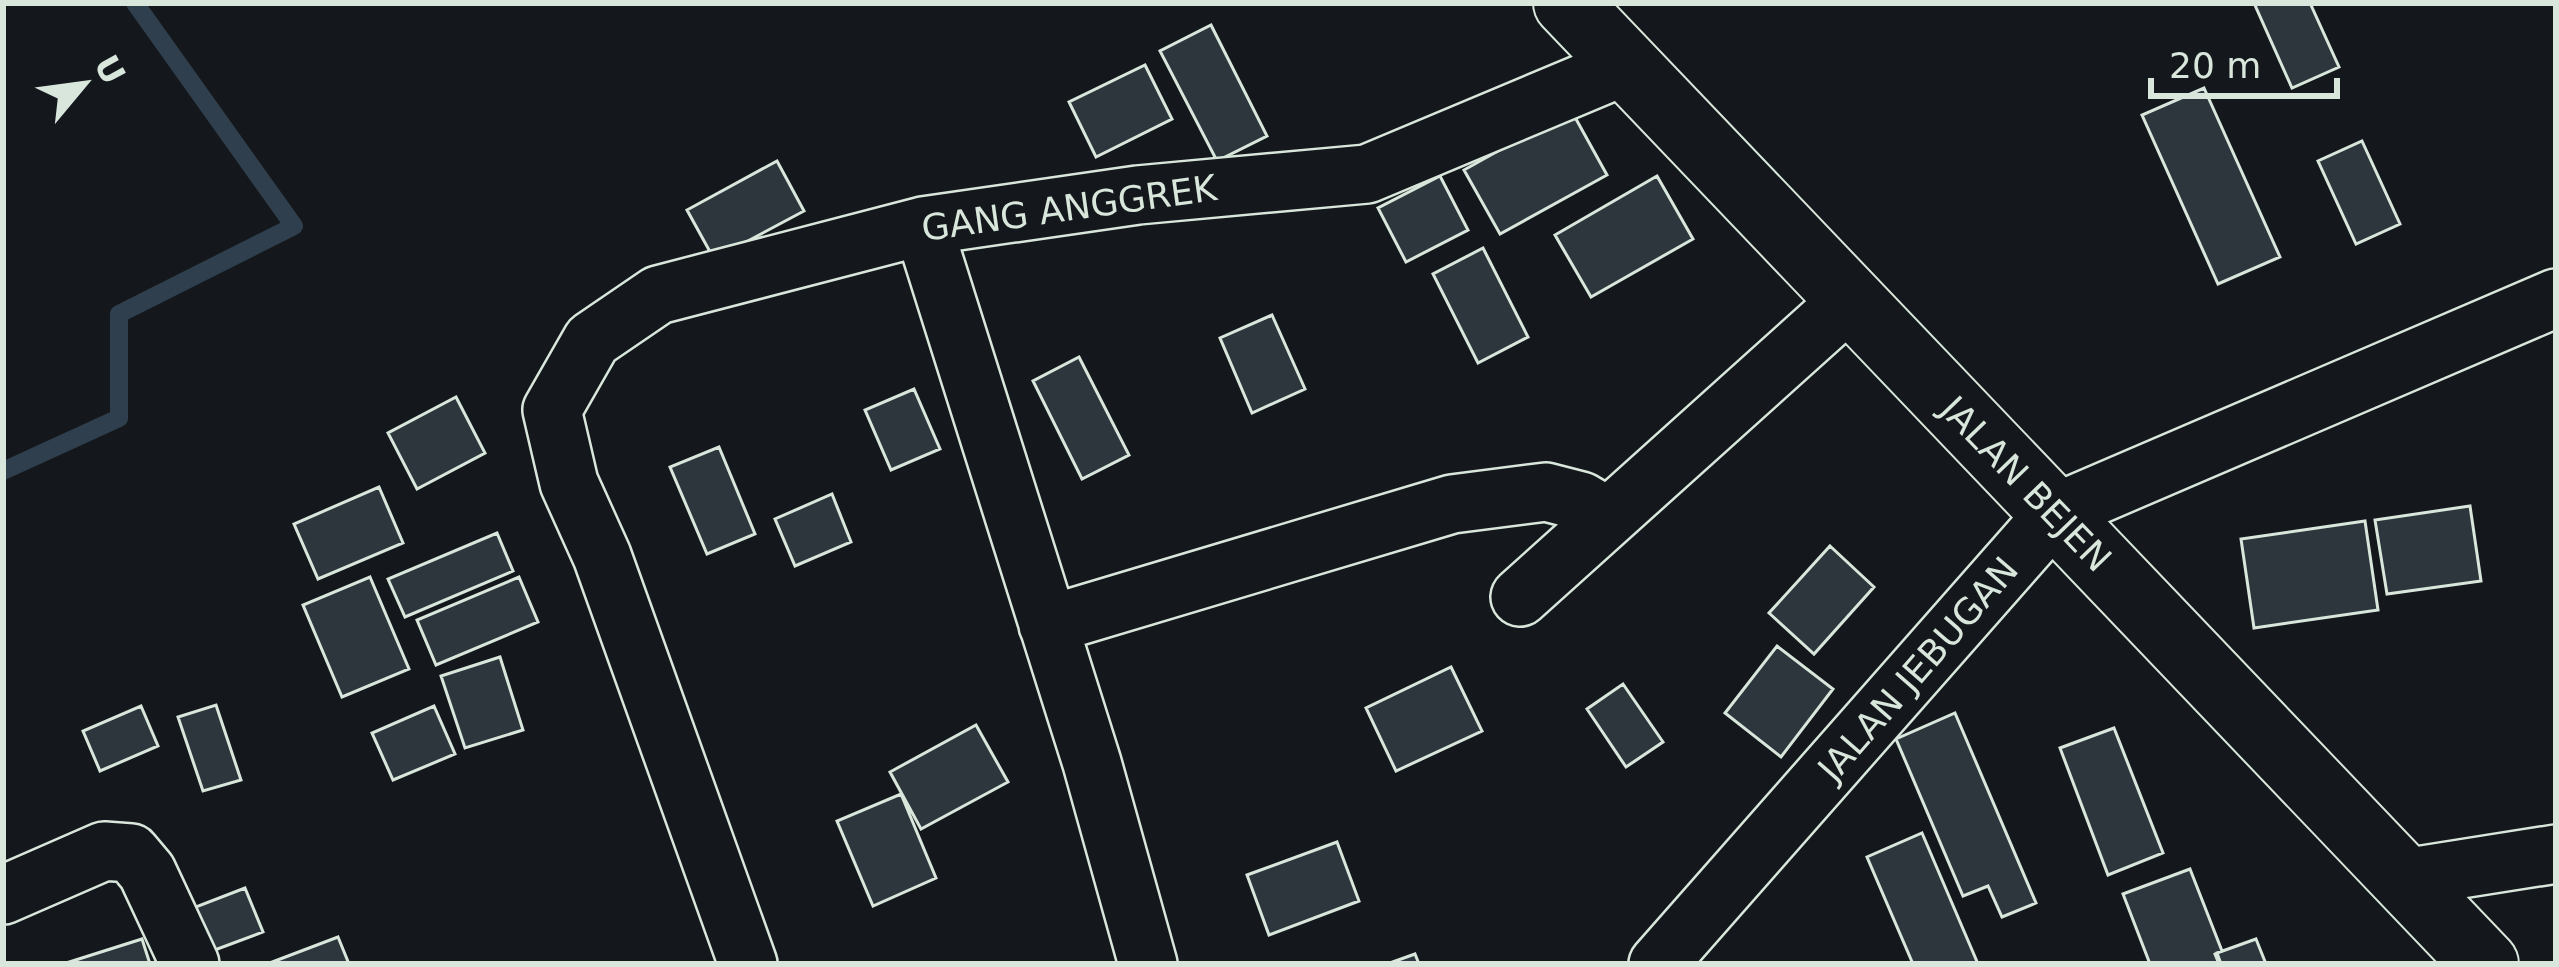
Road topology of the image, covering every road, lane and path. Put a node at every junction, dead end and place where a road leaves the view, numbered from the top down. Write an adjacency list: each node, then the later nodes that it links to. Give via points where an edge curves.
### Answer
1 (1567, 3): 2 (street, JALAN BEJEN)
2 (1627, 65): 3 (street, GANG ANGGREK, via 1366,174); 5 (street, JALAN BEJEN)
3 (923, 226): 9 (street); 14 (street, GANG ANGGREK, via 658,295 592,340 552,410 569,483)
4 (2556, 298): 6 (street, JALAN JEBUGAN)
5 (1849, 301): 6 (street, JALAN BEJEN); 7 (street)
6 (2055, 513): 11 (street, JALAN BEJEN); 16 (street, JALAN JEBUGAN)
7 (1608, 517): 8 (street); 9 (street, via 1546,492 1451,504)
8 (1520, 597)
9 (1048, 626): 15 (street)
10 (2556, 854): 11 (street)
11 (2404, 878): 17 (street, JALAN BEJEN)
12 (3, 895): 13 (street, via 104,851 131,854)
13 (190, 964)
14 (748, 964)
15 (1148, 964)
16 (1658, 964)
17 (2485, 964)

